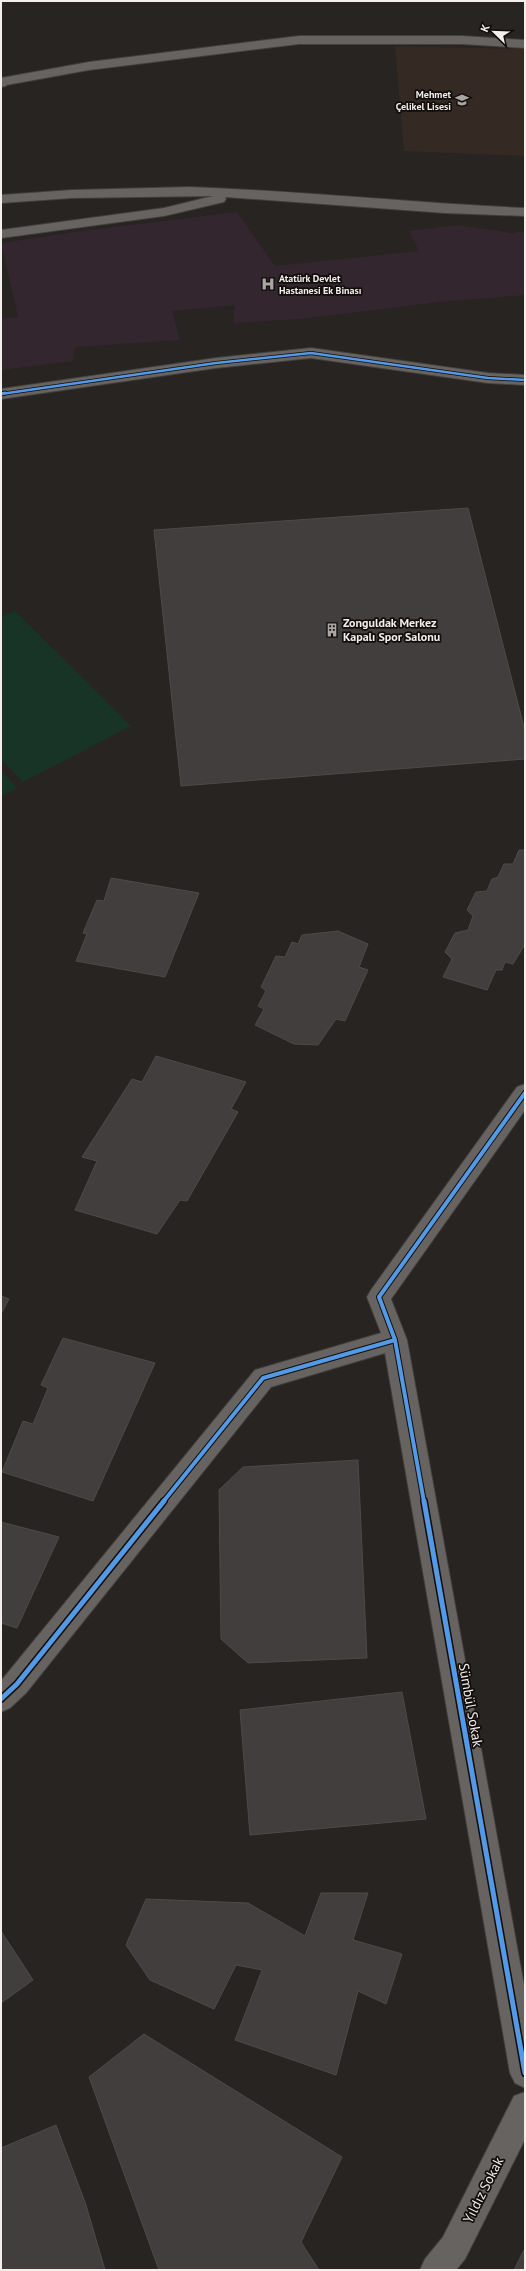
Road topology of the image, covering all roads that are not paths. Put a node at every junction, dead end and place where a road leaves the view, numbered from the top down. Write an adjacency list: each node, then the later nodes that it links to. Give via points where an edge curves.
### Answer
1 (525, 44): 2 (street, via 462,40 299,40 89,66)
2 (1, 82)
3 (243, 193): 4 (street, via 181,191); 5 (street, via 445,209); 6 (street, via 164,212)
4 (1, 199)
5 (525, 212)
6 (1, 234)
7 (525, 380): 8 (street, via 488,378 311,353 216,363)
8 (1, 394)
9 (525, 1093): 10 (street, Sümbül Sokak, via 379,1297)
10 (395, 1340): 11 (street, via 263,1378 17,1684); 12 (street, Sümbül Sokak)
11 (1, 1699)
12 (525, 2073)
13 (525, 2106): 14 (street, Yıldız Sokak, via 454,2248)
14 (436, 2270)

